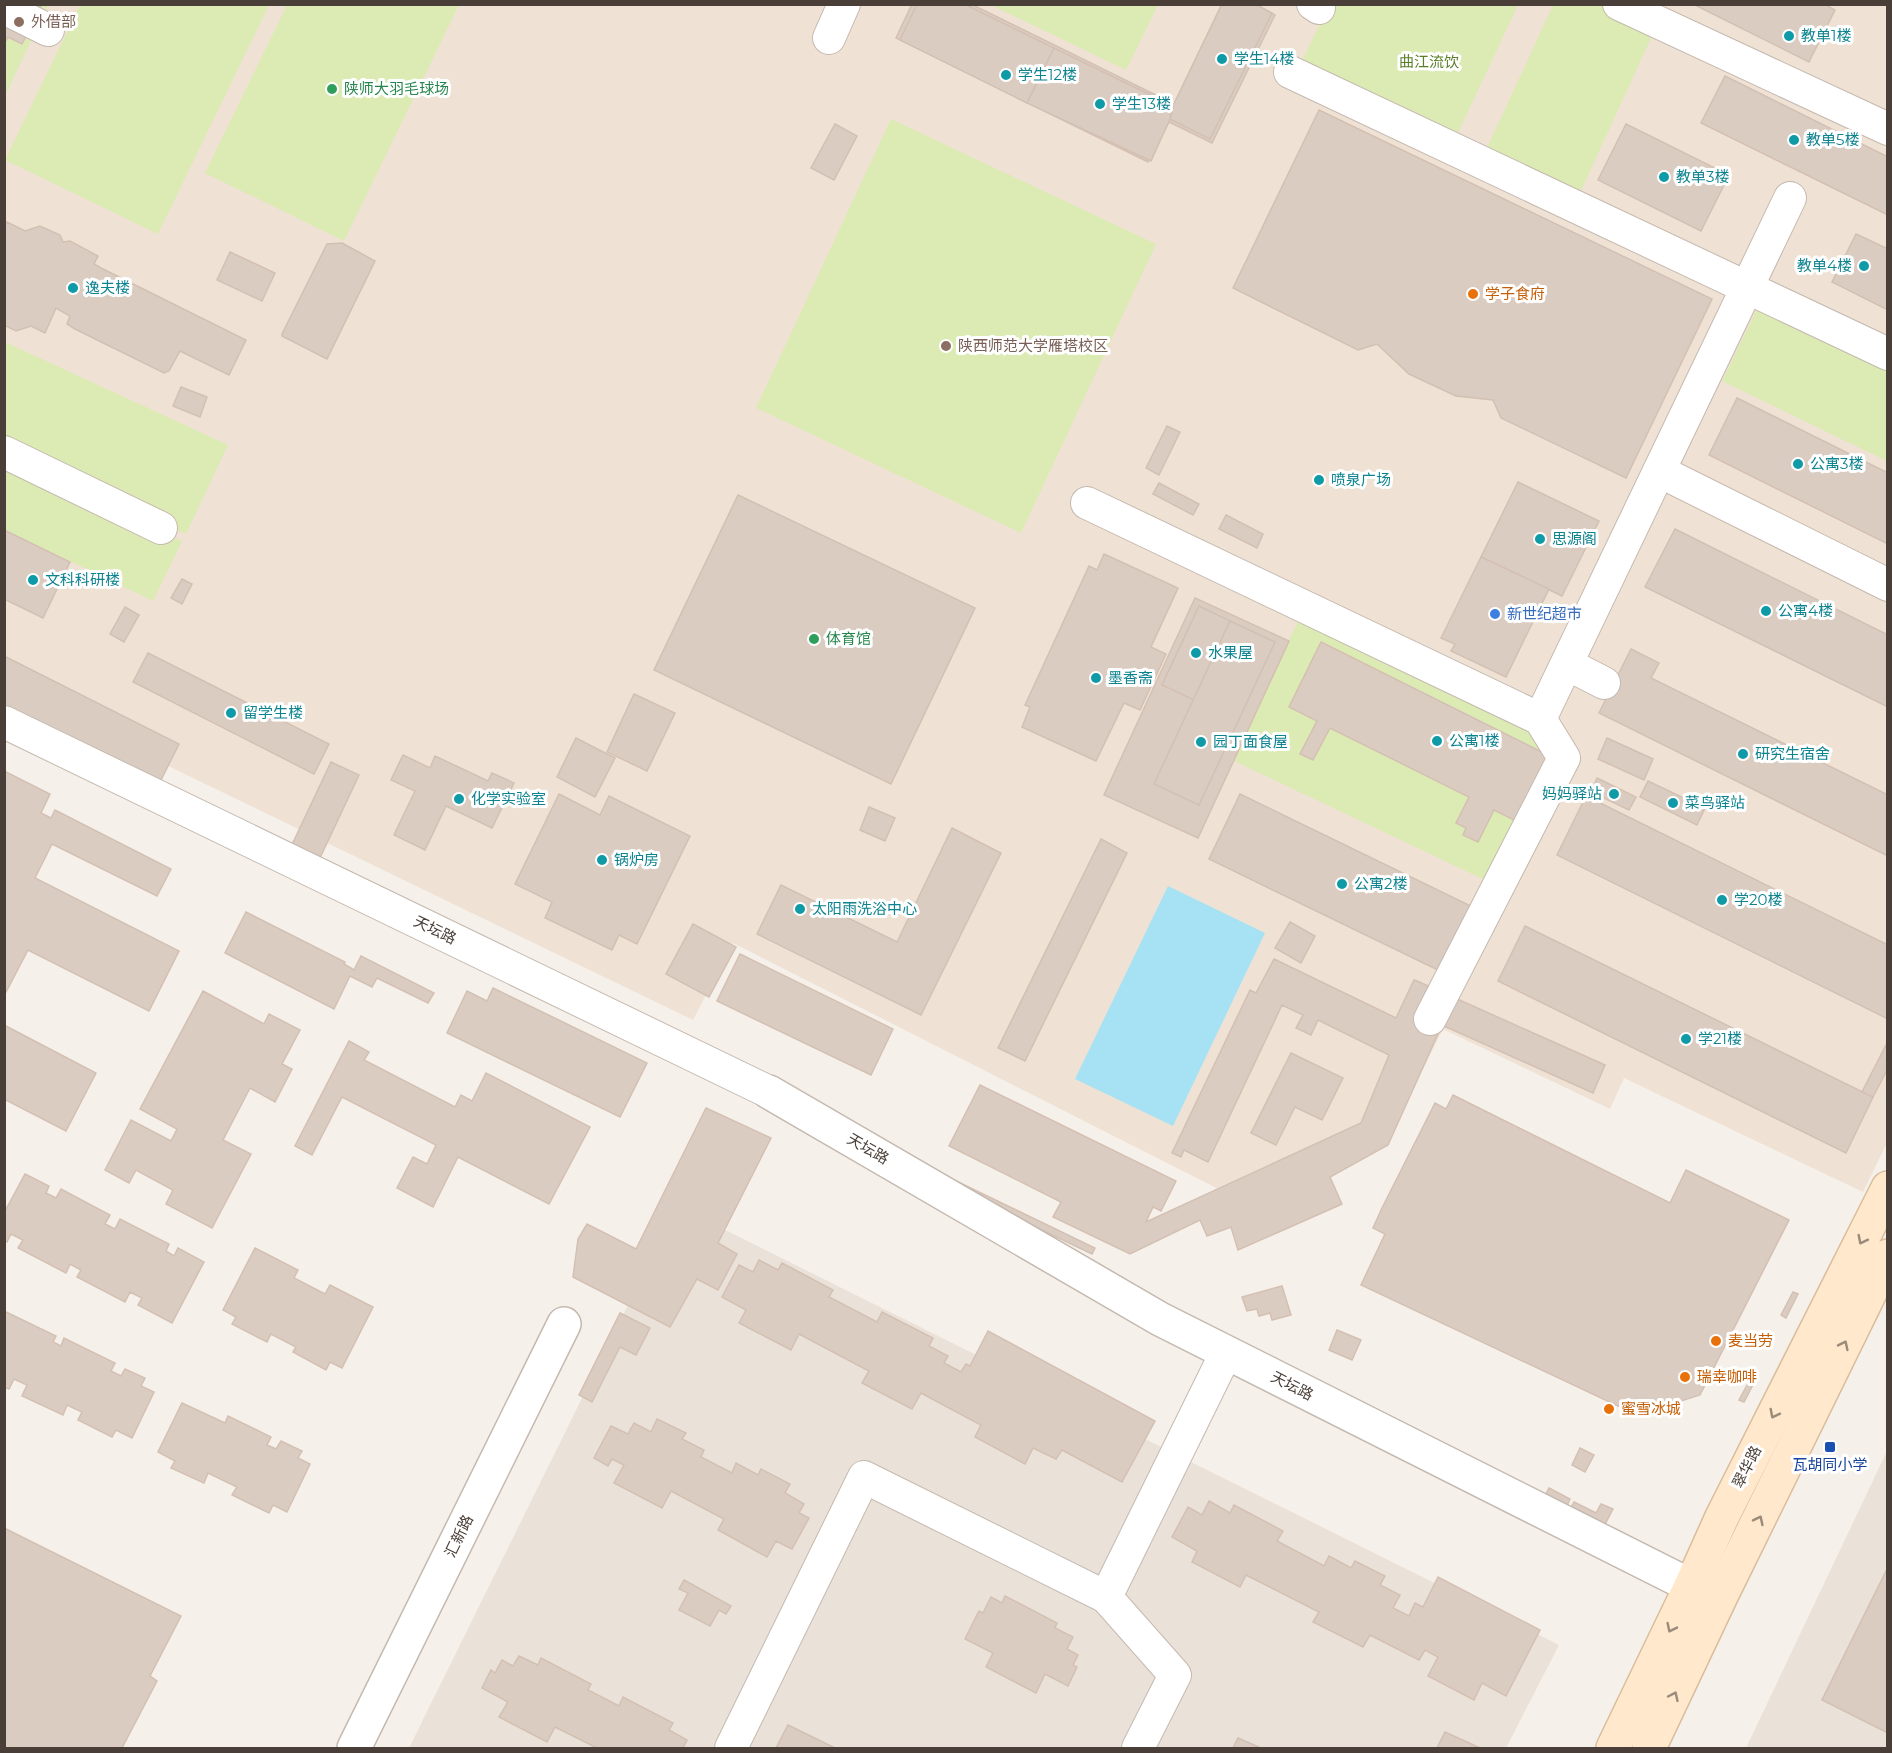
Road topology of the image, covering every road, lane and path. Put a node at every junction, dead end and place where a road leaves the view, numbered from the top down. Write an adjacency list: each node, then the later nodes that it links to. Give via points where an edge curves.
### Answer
1 (843, 4): 5 (street)
2 (1619, 4): 7 (street)
3 (12, 12): 4 (street)
4 (48, 30)
5 (829, 38)
6 (1290, 72): 9 (street)
7 (1887, 129)
8 (1790, 198): 9 (street)
9 (1747, 286): 10 (street); 12 (street)
10 (1887, 354)
11 (4, 452): 14 (street)
12 (1659, 471): 15 (street); 16 (street)
13 (1087, 503): 18 (street)
14 (161, 528)
15 (1887, 585)
16 (1567, 664): 17 (street); 18 (street)
17 (1604, 683)
18 (1540, 719): 20 (street, via 1563,758)
19 (4, 722): 21 (street, 天坛路)
20 (1430, 1019)
21 (769, 1092): 25 (street, 天坛路, via 1160,1320)
22 (1887, 1188): 26 (main road, 翠华路, one-way to 26, via 1722,1517)
23 (1887, 1256): 26 (main road, 翠华路, one-way to 23)
24 (564, 1324): 28 (street, 汇新路)
25 (1227, 1353): 26 (street, 天坛路); 27 (street)
26 (1706, 1591): 31 (main road, 翠华路, one-way to 31); 32 (main road, 翠华路, one-way to 26)
27 (1106, 1598): 29 (street, via 864,1477); 30 (street, via 1174,1675)
28 (354, 1749)
29 (730, 1749)
30 (1138, 1749)
31 (1613, 1749)
32 (1649, 1749)

